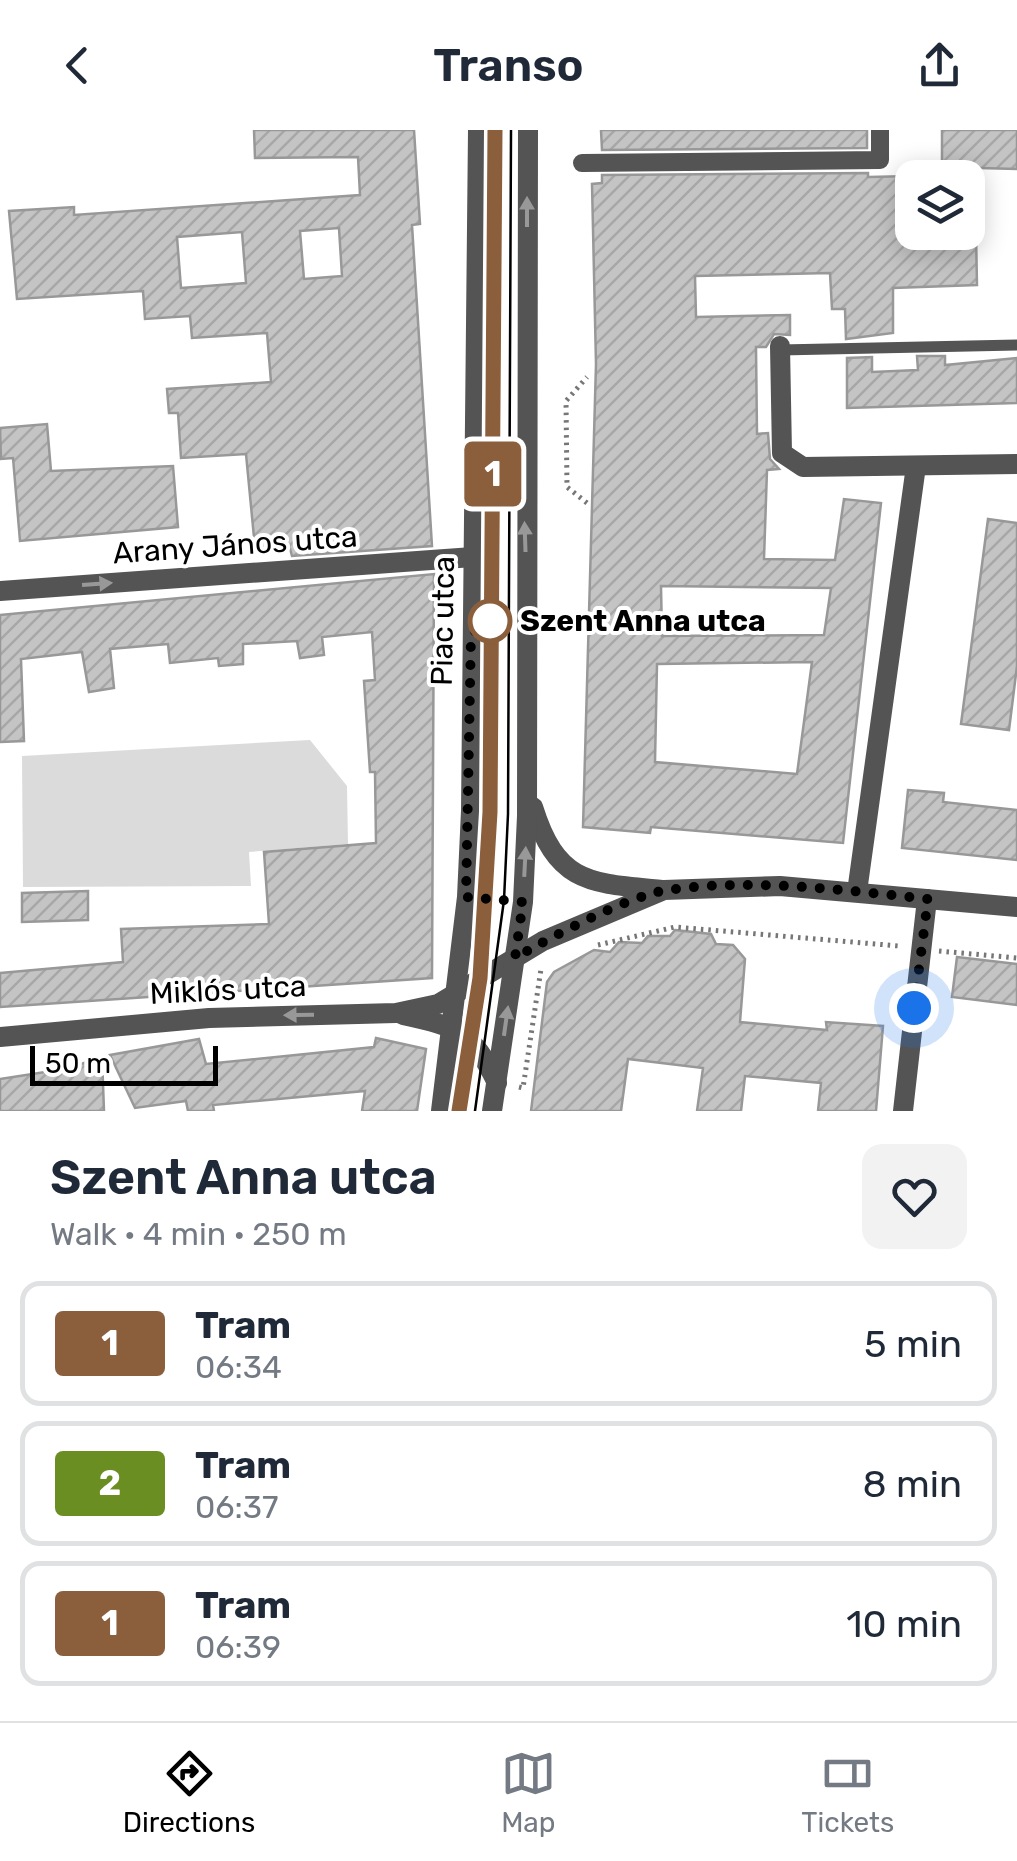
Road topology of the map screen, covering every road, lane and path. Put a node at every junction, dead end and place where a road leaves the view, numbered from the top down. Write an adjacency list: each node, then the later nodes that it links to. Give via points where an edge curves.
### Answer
1 (478, 130): 11 (street, Piac utca)
2 (528, 130): 13 (street, one-way to 2)
3 (880, 130): 4 (street, via 880,160)
4 (582, 163)
5 (1017, 345): 6 (lane)
6 (780, 348): 9 (street, via 782,453 803,467)
7 (587, 378): 10 (path, via 566,402 566,486)
8 (1017, 464): 9 (street)
9 (916, 466): 15 (street)
10 (587, 503)
11 (474, 557): 12 (street, Arany János utca, one-way to 11); 24 (street, Piac utca, via 470,829)
12 (0, 591)
13 (528, 790): 14 (street, via 547,850 560,862 594,884); 21 (street, one-way to 13)
14 (664, 890): 15 (street, via 780,886); 21 (street)
15 (857, 892): 16 (street)
16 (928, 899): 17 (street); 32 (street)
17 (1017, 907)
18 (593, 946): 19 (path, via 674,927)
19 (896, 946)
20 (952, 952): 22 (path)
21 (515, 958): 24 (street); 28 (street, one-way to 21)
22 (1017, 958)
23 (555, 963): 29 (path, via 541,970)
24 (456, 994): 25 (street, Miklós utca); 26 (street, Piac utca)
25 (396, 1013): 26 (street); 27 (street, Miklós utca, one-way to 27, via 209,1018)
26 (452, 1028): 28 (street, via 479,1046); 30 (street, Piac utca)
27 (0, 1037)
28 (497, 1083): 31 (street)
29 (523, 1088)
30 (440, 1111)
31 (492, 1111)
32 (903, 1111)

